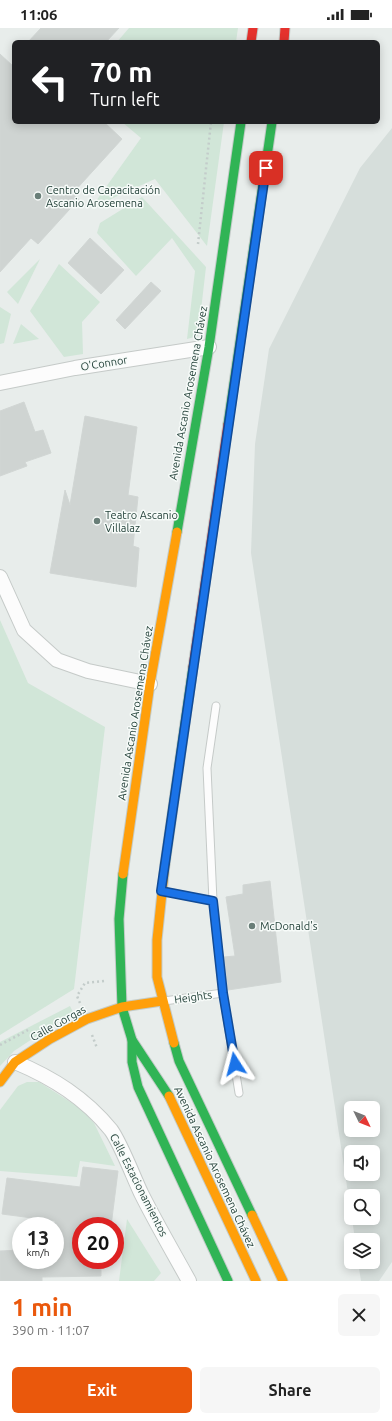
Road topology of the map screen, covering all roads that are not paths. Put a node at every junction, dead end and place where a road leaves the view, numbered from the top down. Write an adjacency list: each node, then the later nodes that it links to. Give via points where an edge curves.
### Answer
1 (253, 28): 3 (main road)
2 (286, 28): 4 (main road)
3 (251, 40)
4 (284, 40)
5 (241, 124): 7 (main road, Avenida Ascanio Arosemena Chávez)
6 (272, 124): 12 (main road, Avenida Ascanio Arosemena Chávez)
7 (209, 347): 8 (street, O'Connor, via 75,368); 10 (main road, Avenida Ascanio Arosemena Chávez)
8 (0, 383)
9 (0, 578): 10 (street, via 24,630 57,660 88,671)
10 (150, 684): 16 (main road, Avenida Ascanio Arosemena Chávez, via 121,888 119,919)
11 (216, 706): 13 (lane, via 208,768)
12 (161, 891): 13 (lane); 15 (main road, Avenida Ascanio Arosemena Chávez, via 157,970)
13 (213, 901): 14 (lane)
14 (223, 993): 15 (lane, Heights); 20 (lane)
15 (162, 1001): 16 (main road, Calle Gorgas); 24 (main road, Avenida Ascanio Arosemena Chávez, via 179,1061)
16 (122, 1008): 17 (main road, Avenida Ascanio Arosemena Chávez); 18 (main road, Calle Gorgas, via 87,1019)
17 (132, 1040): 22 (main road, via 132,1062 138,1087); 23 (main road, Avenida Ascanio Arosemena Chávez, via 168,1094)
18 (15, 1062): 19 (main road, Calle Gorgas); 21 (street, Calle Estacionamientos, via 55,1081 74,1094 94,1111 112,1132)
19 (0, 1082)
20 (239, 1093)
21 (189, 1281)
22 (228, 1281)
23 (256, 1281)
24 (283, 1281)

